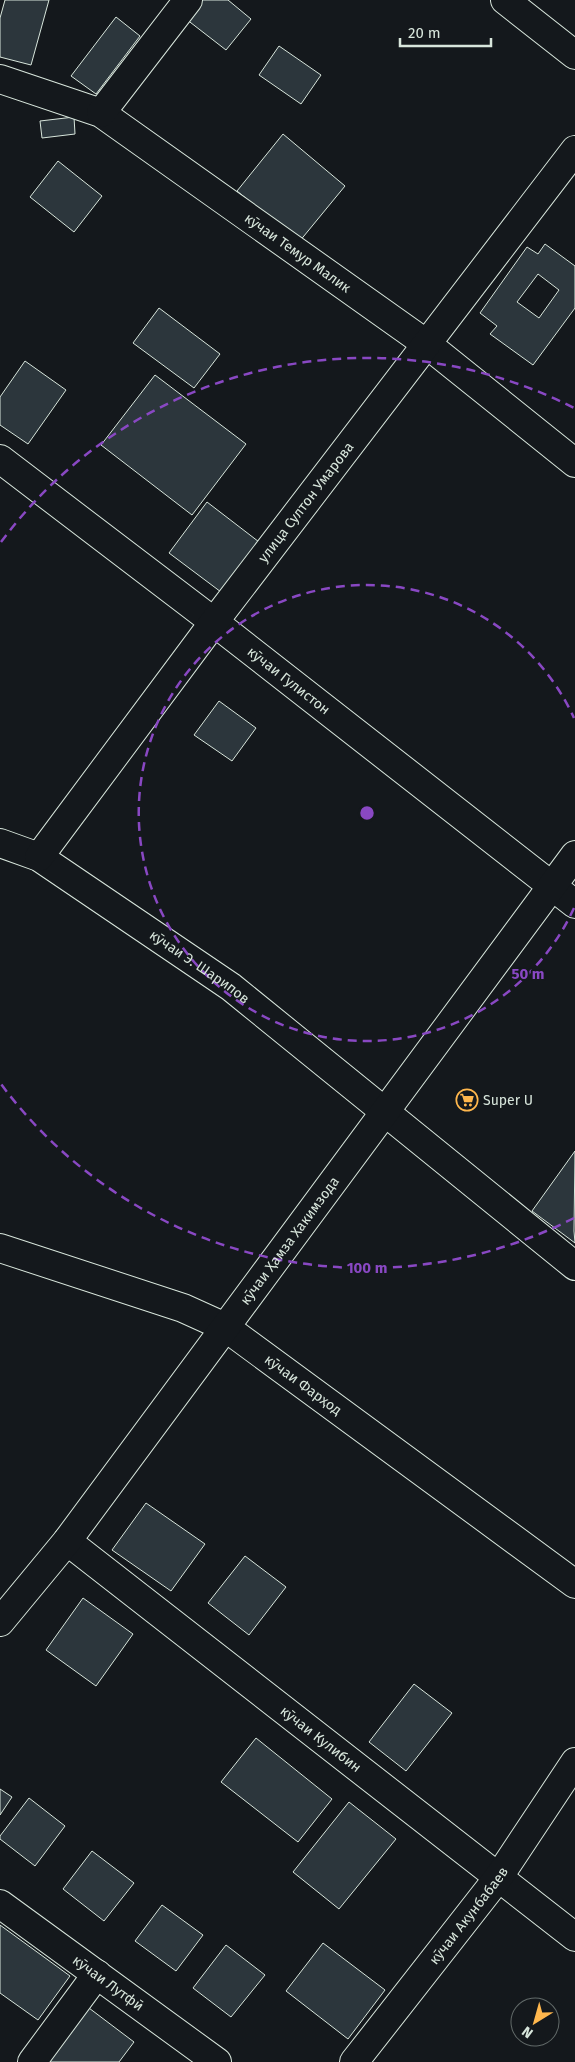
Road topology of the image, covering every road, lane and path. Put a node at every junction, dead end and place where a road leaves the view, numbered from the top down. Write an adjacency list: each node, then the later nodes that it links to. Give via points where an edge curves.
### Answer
1 (188, 0): 5 (street)
2 (505, 0): 3 (street)
3 (575, 55)
4 (0, 79): 5 (street, кӯчаи Темур Малик)
5 (101, 114): 7 (street, кӯчаи Темур Малик)
6 (575, 150): 7 (street, улица Султон Умарова)
7 (428, 345): 9 (street, кӯчаи Темур Малик); 10 (street, улица Султон Умарова)
8 (0, 459): 10 (street, кӯчаи Гулистон)
9 (575, 463)
10 (214, 622): 13 (street, улица Султон Умарова); 14 (street, кӯчаи Гулистон)
11 (0, 843): 13 (street, кӯчаи Э. Шарипов)
12 (575, 855): 14 (street, кӯчаи Ҳамза Хакимзода)
13 (39, 857): 16 (street, кӯчаи Э. Шарипов, via 231,987)
14 (550, 886): 15 (street, кӯчаи Гулистон); 16 (street, кӯчаи Ҳамза Хакимзода)
15 (575, 904)
16 (386, 1111): 18 (street, кӯчаи Э. Шарипов); 19 (street, кӯчаи Ҳамза Хакимзода)
17 (0, 1248): 19 (street, кӯчаи Фарҳод, via 183,1308)
18 (575, 1266)
19 (225, 1327): 20 (street, кӯчаи Ҳамза Хакимзода); 21 (street, кӯчаи Фарҳод)
20 (67, 1541): 22 (street, кӯчаи Ҳамза Хакимзода); 24 (street, кӯчаи Кулибин)
21 (575, 1584)
22 (0, 1622)
23 (575, 1762): 24 (street, кӯчаи Акунбабаев)
24 (498, 1878): 26 (street, кӯчаи Кулибин); 30 (street, кӯчаи Акунбабаев)
25 (0, 1904): 27 (street, кӯчаи Лутфӣ)
26 (575, 1937)
27 (97, 1974): 28 (street); 29 (street, кӯчаи Лутфӣ)
28 (32, 2062)
29 (217, 2062)
30 (354, 2062)

